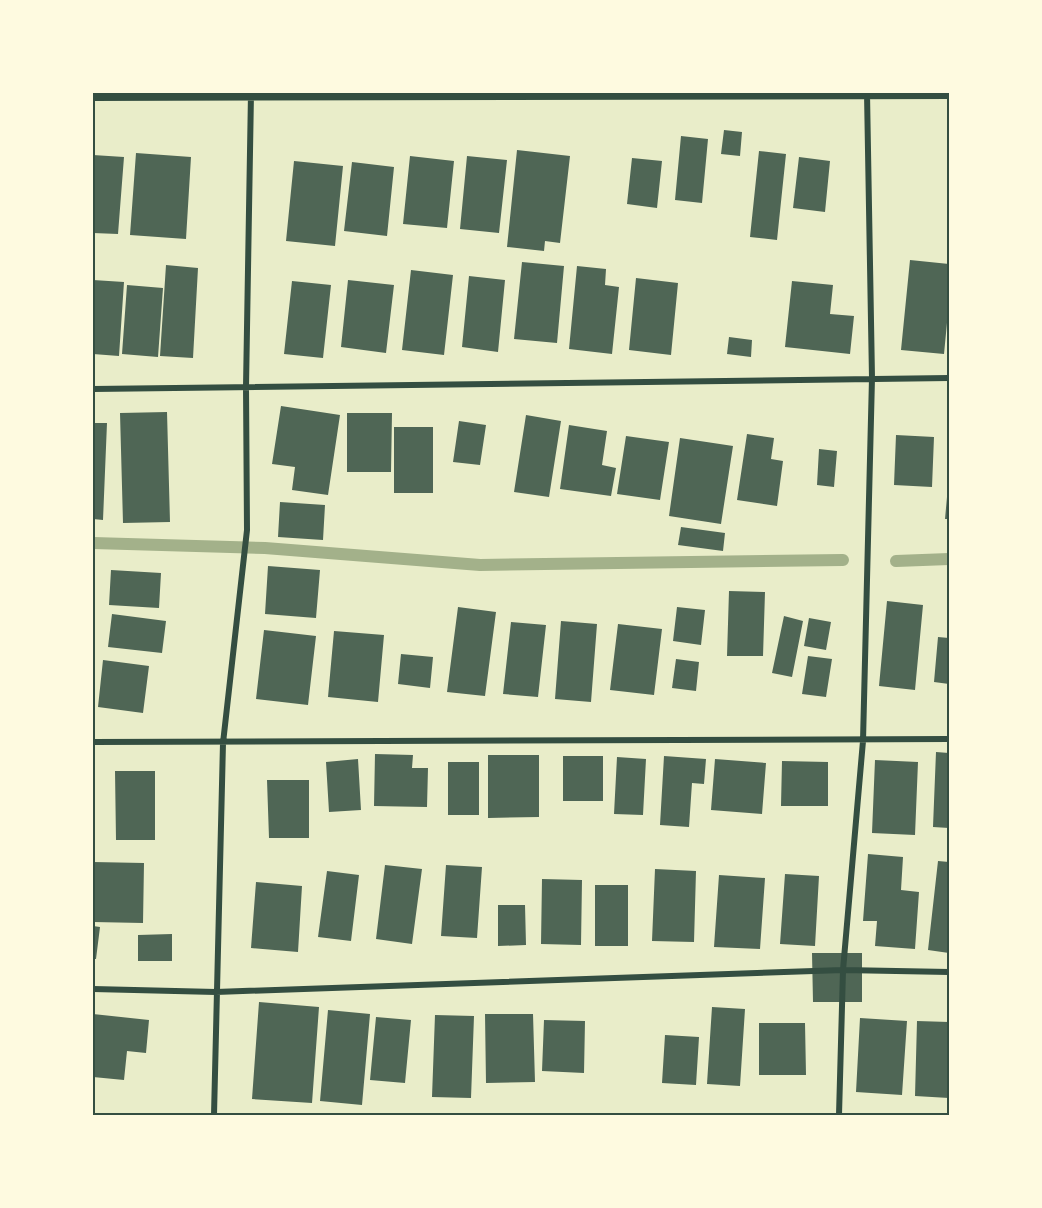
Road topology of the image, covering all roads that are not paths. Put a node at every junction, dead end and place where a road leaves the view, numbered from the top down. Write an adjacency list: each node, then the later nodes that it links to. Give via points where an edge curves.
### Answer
1 (251, 95): 2 (street); 4 (street); 7 (street)
2 (866, 95): 3 (street); 5 (street)
3 (949, 96)
4 (93, 98)
5 (872, 378): 6 (street); 7 (street); 10 (street)
6 (949, 378)
7 (246, 387): 8 (street); 12 (street, via 247,531)
8 (93, 389)
9 (949, 739): 10 (street)
10 (863, 741): 12 (street); 13 (street)
11 (93, 742): 12 (street)
12 (223, 743): 16 (street)
13 (843, 970): 14 (street); 16 (street); 18 (street)
14 (949, 972)
15 (93, 989): 16 (street)
16 (216, 992): 17 (street)
17 (214, 1115)
18 (838, 1115)

